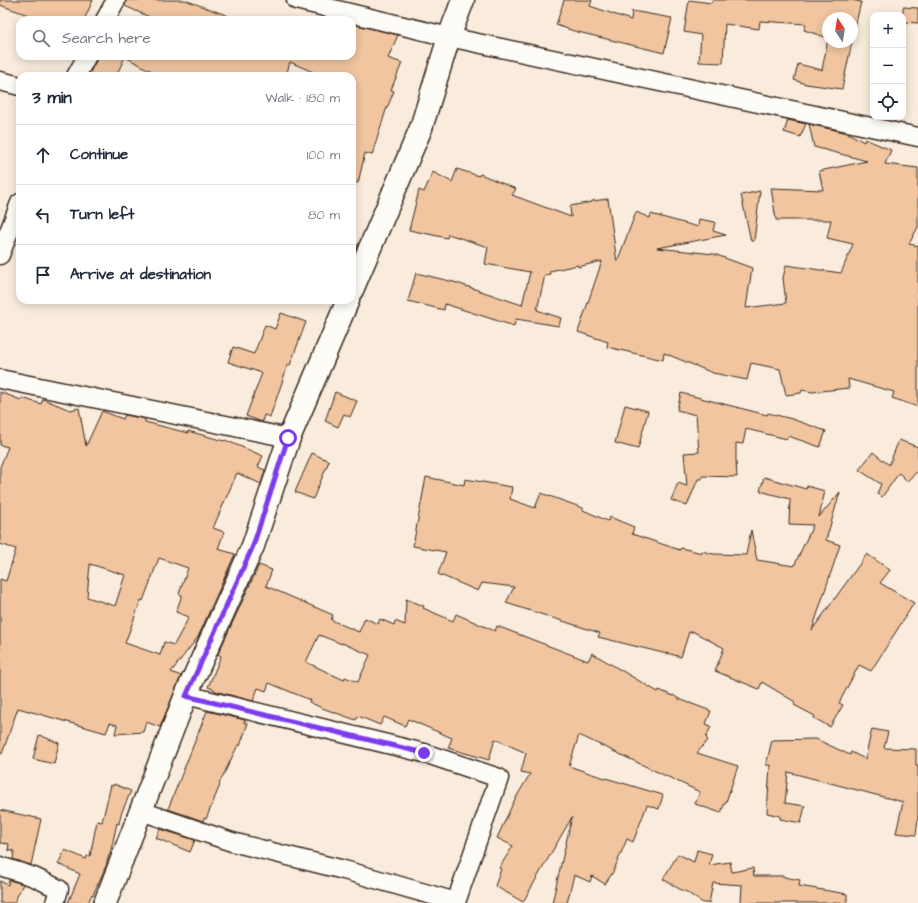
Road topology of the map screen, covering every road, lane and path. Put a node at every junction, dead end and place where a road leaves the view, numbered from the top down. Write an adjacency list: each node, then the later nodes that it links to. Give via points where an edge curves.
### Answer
1 (116, 0): 4 (street)
2 (296, 0): 5 (street)
3 (463, 0): 5 (street)
4 (108, 16)
5 (449, 37): 10 (street); 14 (street, via 421,128)
6 (85, 60): 7 (street)
7 (78, 72)
8 (0, 81): 9 (street)
9 (16, 85)
10 (918, 137)
11 (16, 211): 12 (street)
12 (10, 224): 13 (street)
13 (0, 255)
14 (356, 281)
15 (346, 304): 17 (street)
16 (0, 379): 17 (street)
17 (288, 438): 18 (street, via 253,546)
18 (186, 696): 19 (street); 19 (street, via 424,753 499,778 456,902 232,842)
19 (141, 811): 22 (street)
20 (0, 866): 21 (street, via 34,877 59,889)
21 (55, 903)
22 (105, 903)

